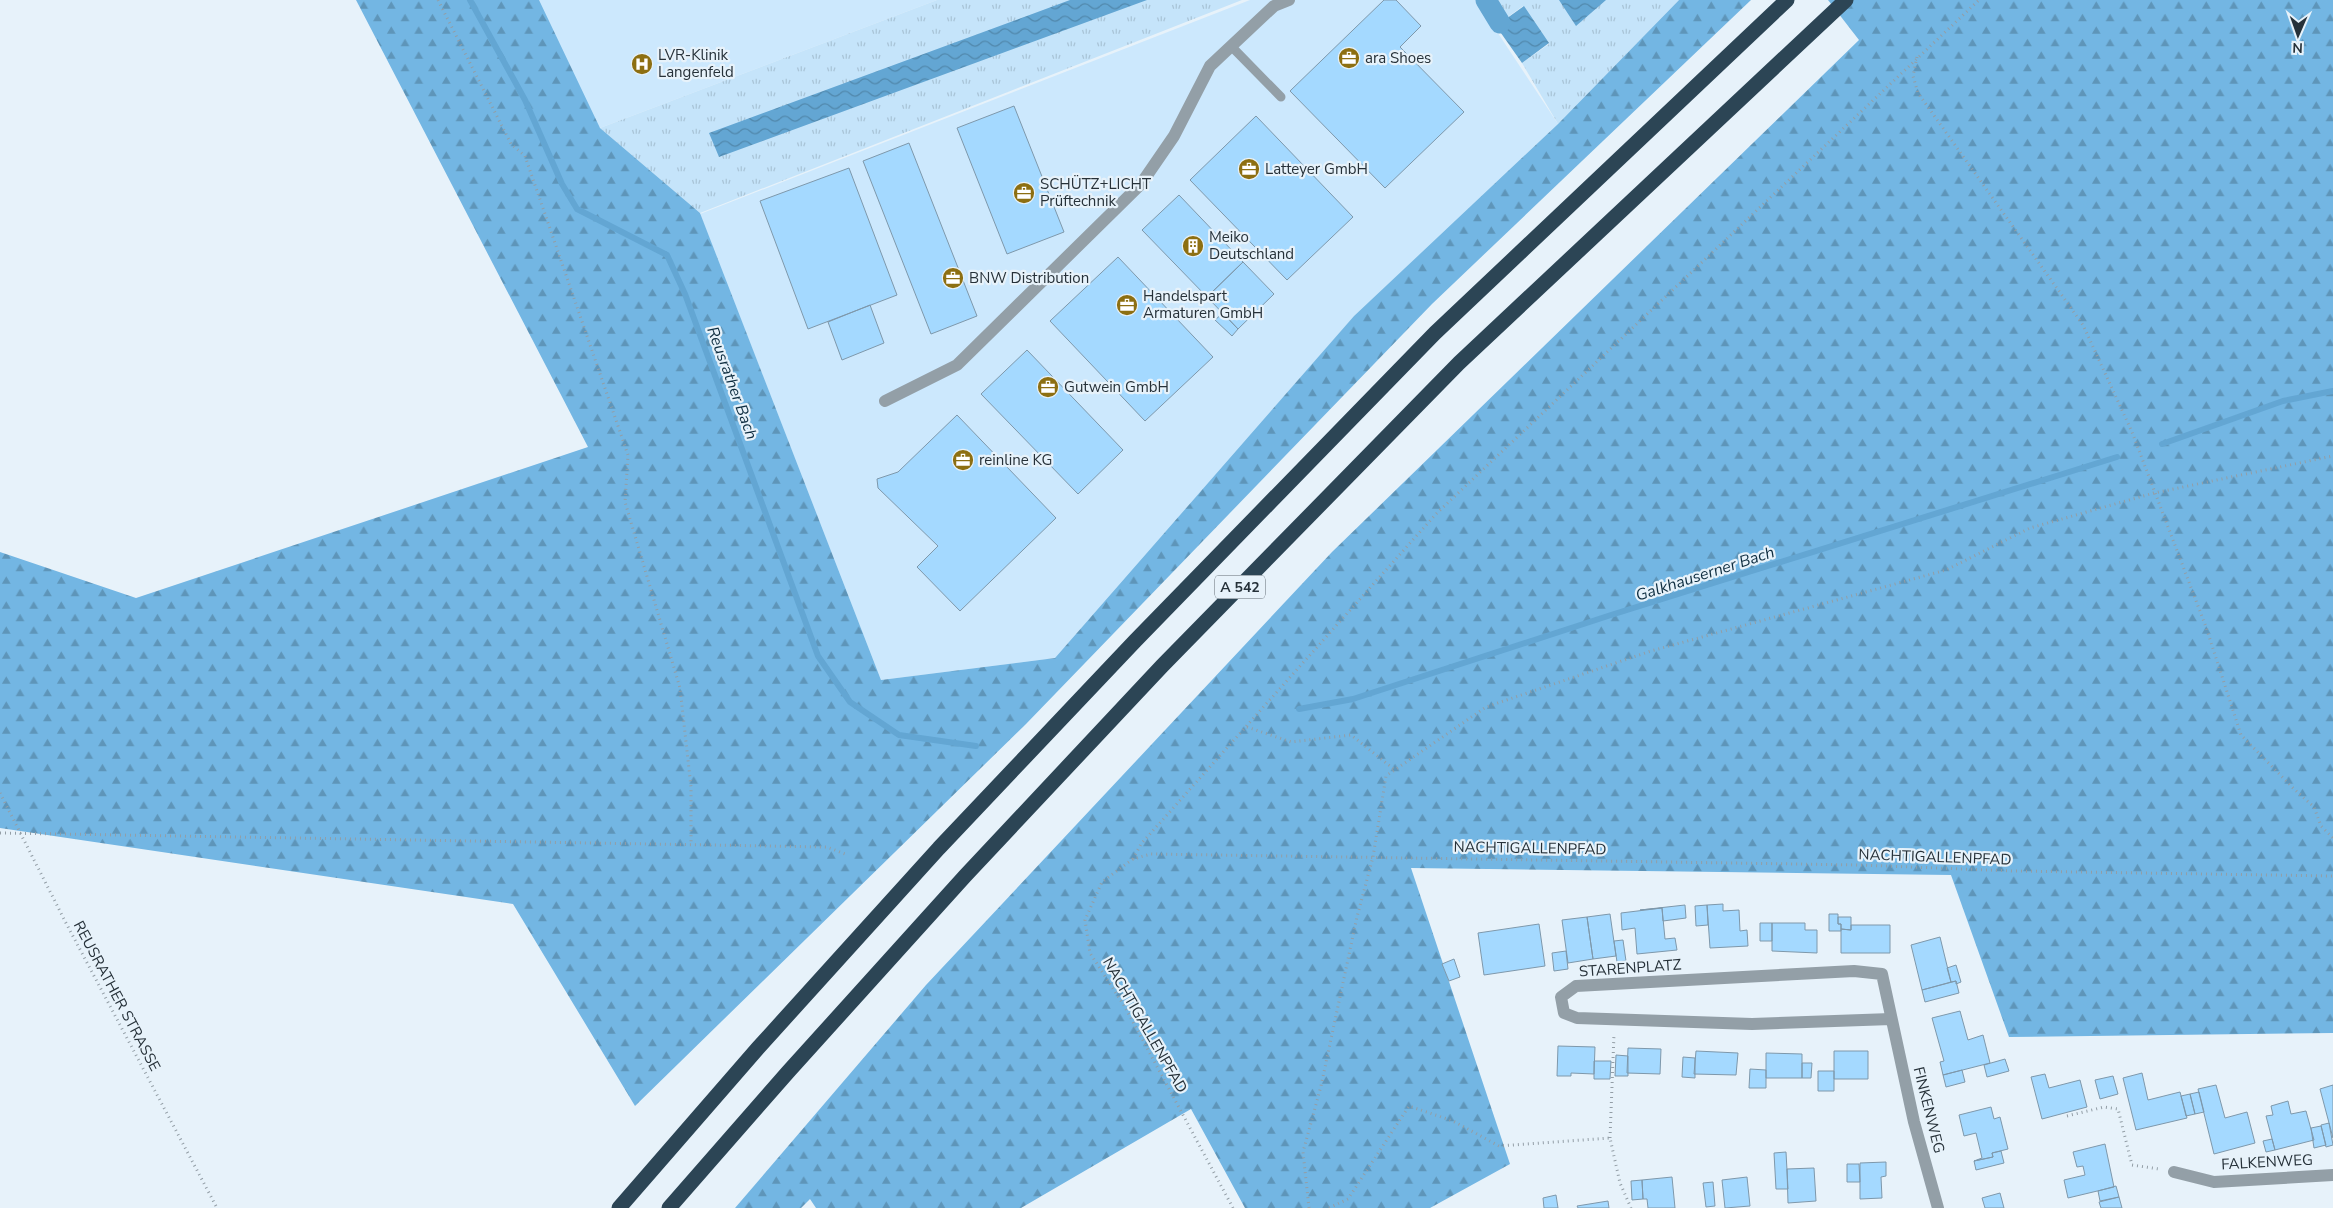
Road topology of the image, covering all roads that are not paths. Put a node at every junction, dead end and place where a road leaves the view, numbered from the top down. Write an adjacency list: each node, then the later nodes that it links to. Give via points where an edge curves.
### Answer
1 (1289, 0): 4 (street, via 1274,6)
2 (1787, 0): 10 (highway, A 542, via 1434,333 1135,641 940,848 758,1048)
3 (1846, 0): 11 (highway, A 542, via 1459,363 1176,652 965,876)
4 (1232, 46): 5 (lane); 6 (street, via 1210,66 1174,136 1141,184 957,364)
5 (1281, 97)
6 (885, 401)
7 (1891, 1019): 7 (street, STARENPLATZ, via 1882,974 1854,971 1576,986 1561,997 1564,1013 1577,1018 1752,1024); 12 (street, FINKENWEG, via 1914,1122)
8 (2174, 1172): 9 (street, FALKENWEG, via 2214,1182)
9 (2333, 1175)
10 (619, 1208)
11 (670, 1208)
12 (1938, 1208)

